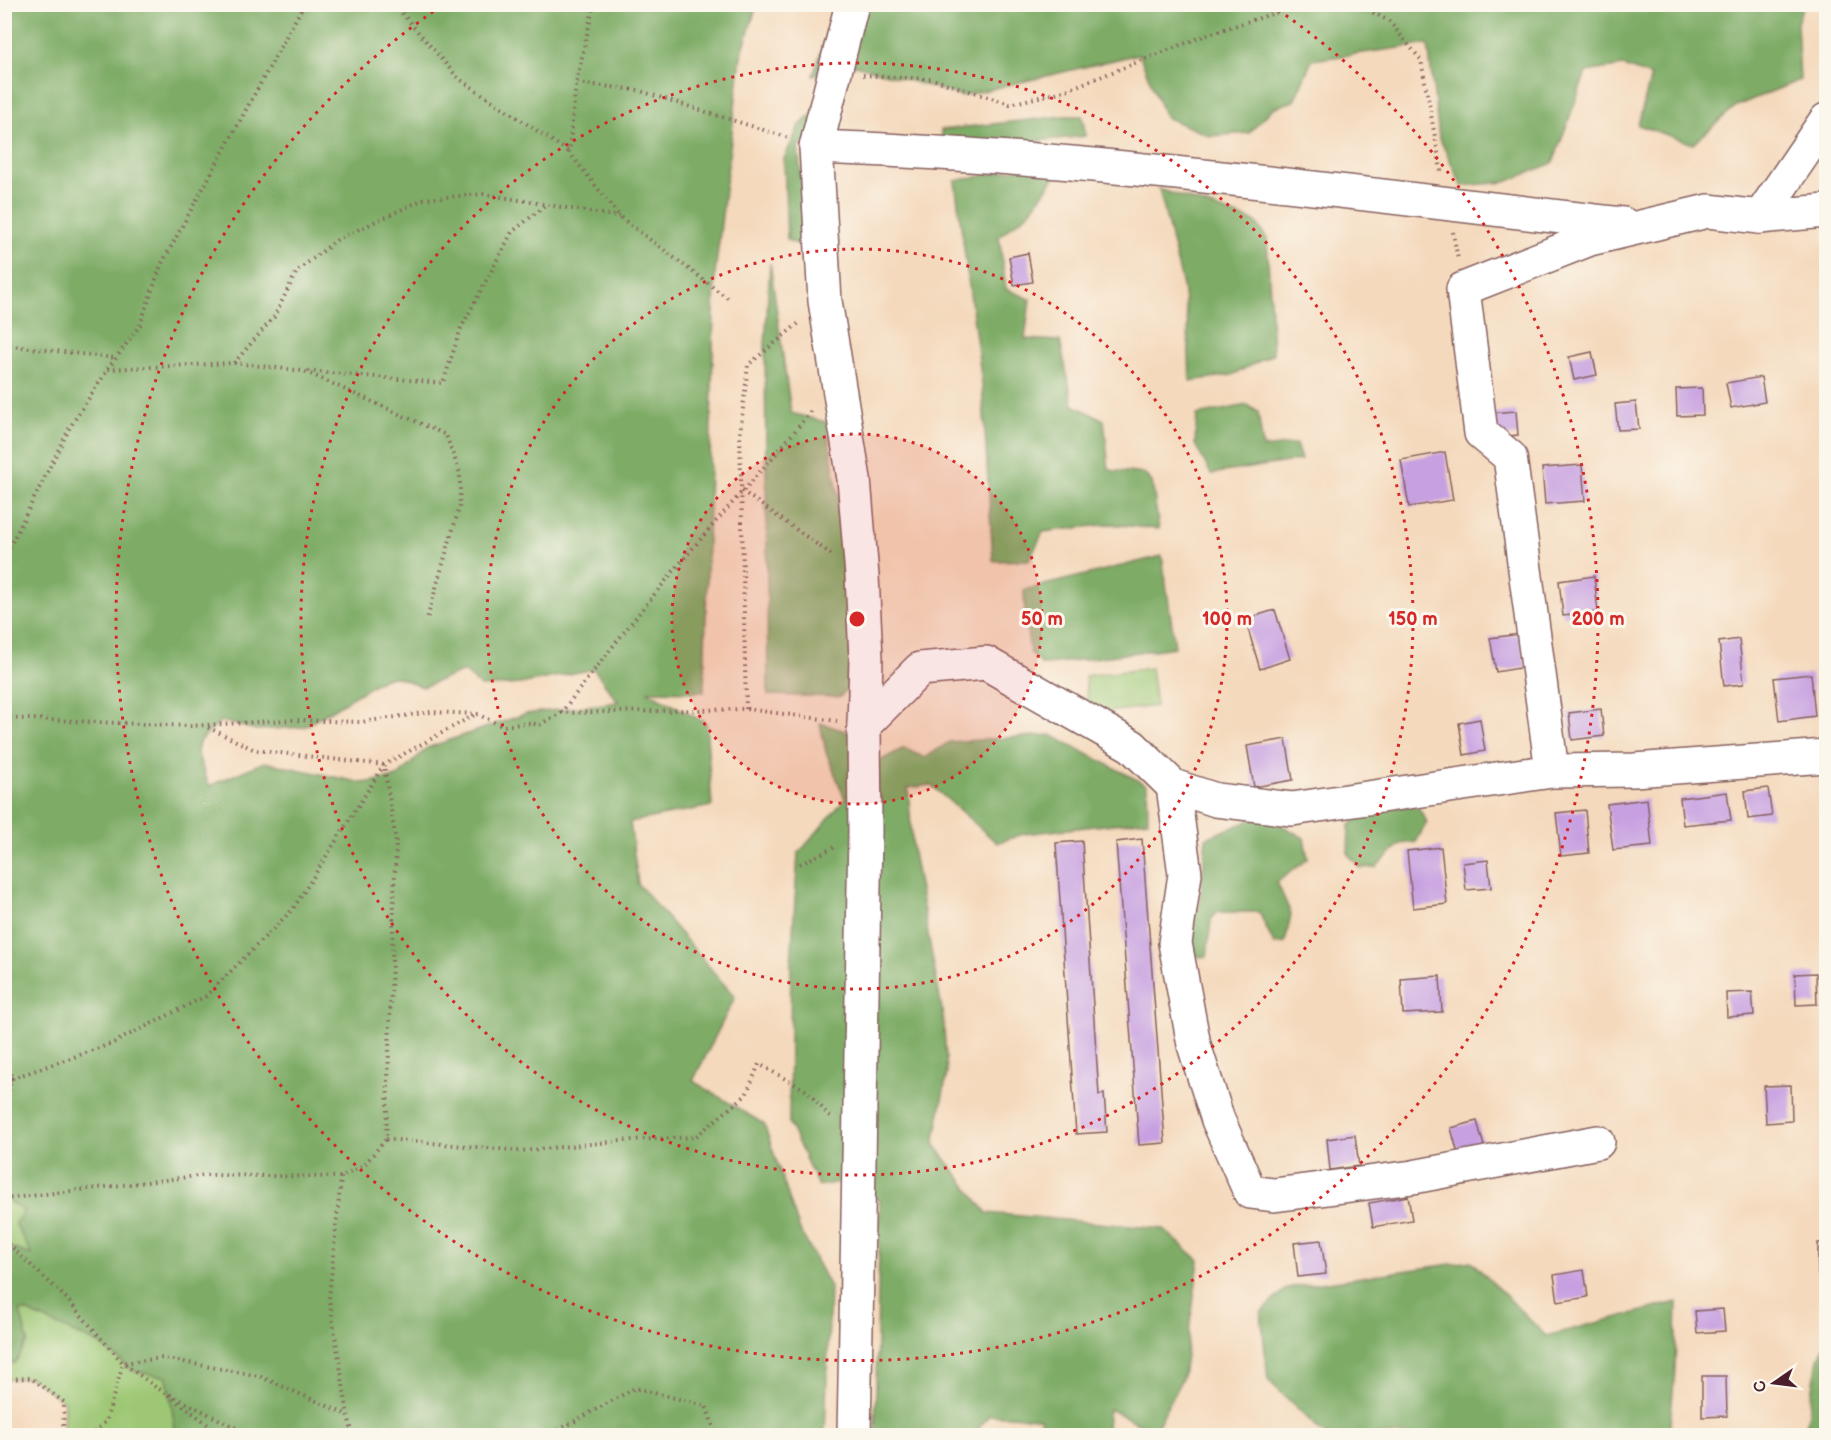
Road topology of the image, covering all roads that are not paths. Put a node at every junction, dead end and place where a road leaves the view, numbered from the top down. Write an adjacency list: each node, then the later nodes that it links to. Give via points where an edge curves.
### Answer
1 (852, 4): 3 (street)
2 (1827, 120): 5 (street)
3 (816, 147): 6 (street, via 920,150 1122,167); 7 (street, via 825,301 854,479 866,658)
4 (1827, 211): 5 (street)
5 (1760, 217): 6 (street, via 1708,211)
6 (1644, 226): 9 (street, via 1590,239 1463,289 1481,433 1510,457)
7 (864, 725): 10 (street, via 920,669 986,663 1132,746); 12 (street)
8 (1827, 756): 9 (street, via 1634,770)
9 (1552, 771): 10 (street, via 1292,809 1216,800)
10 (1173, 786): 11 (street, via 1185,874 1175,943 1194,1045 1218,1120 1250,1192 1274,1195 1413,1177)
11 (1598, 1142)
12 (854, 1436)

